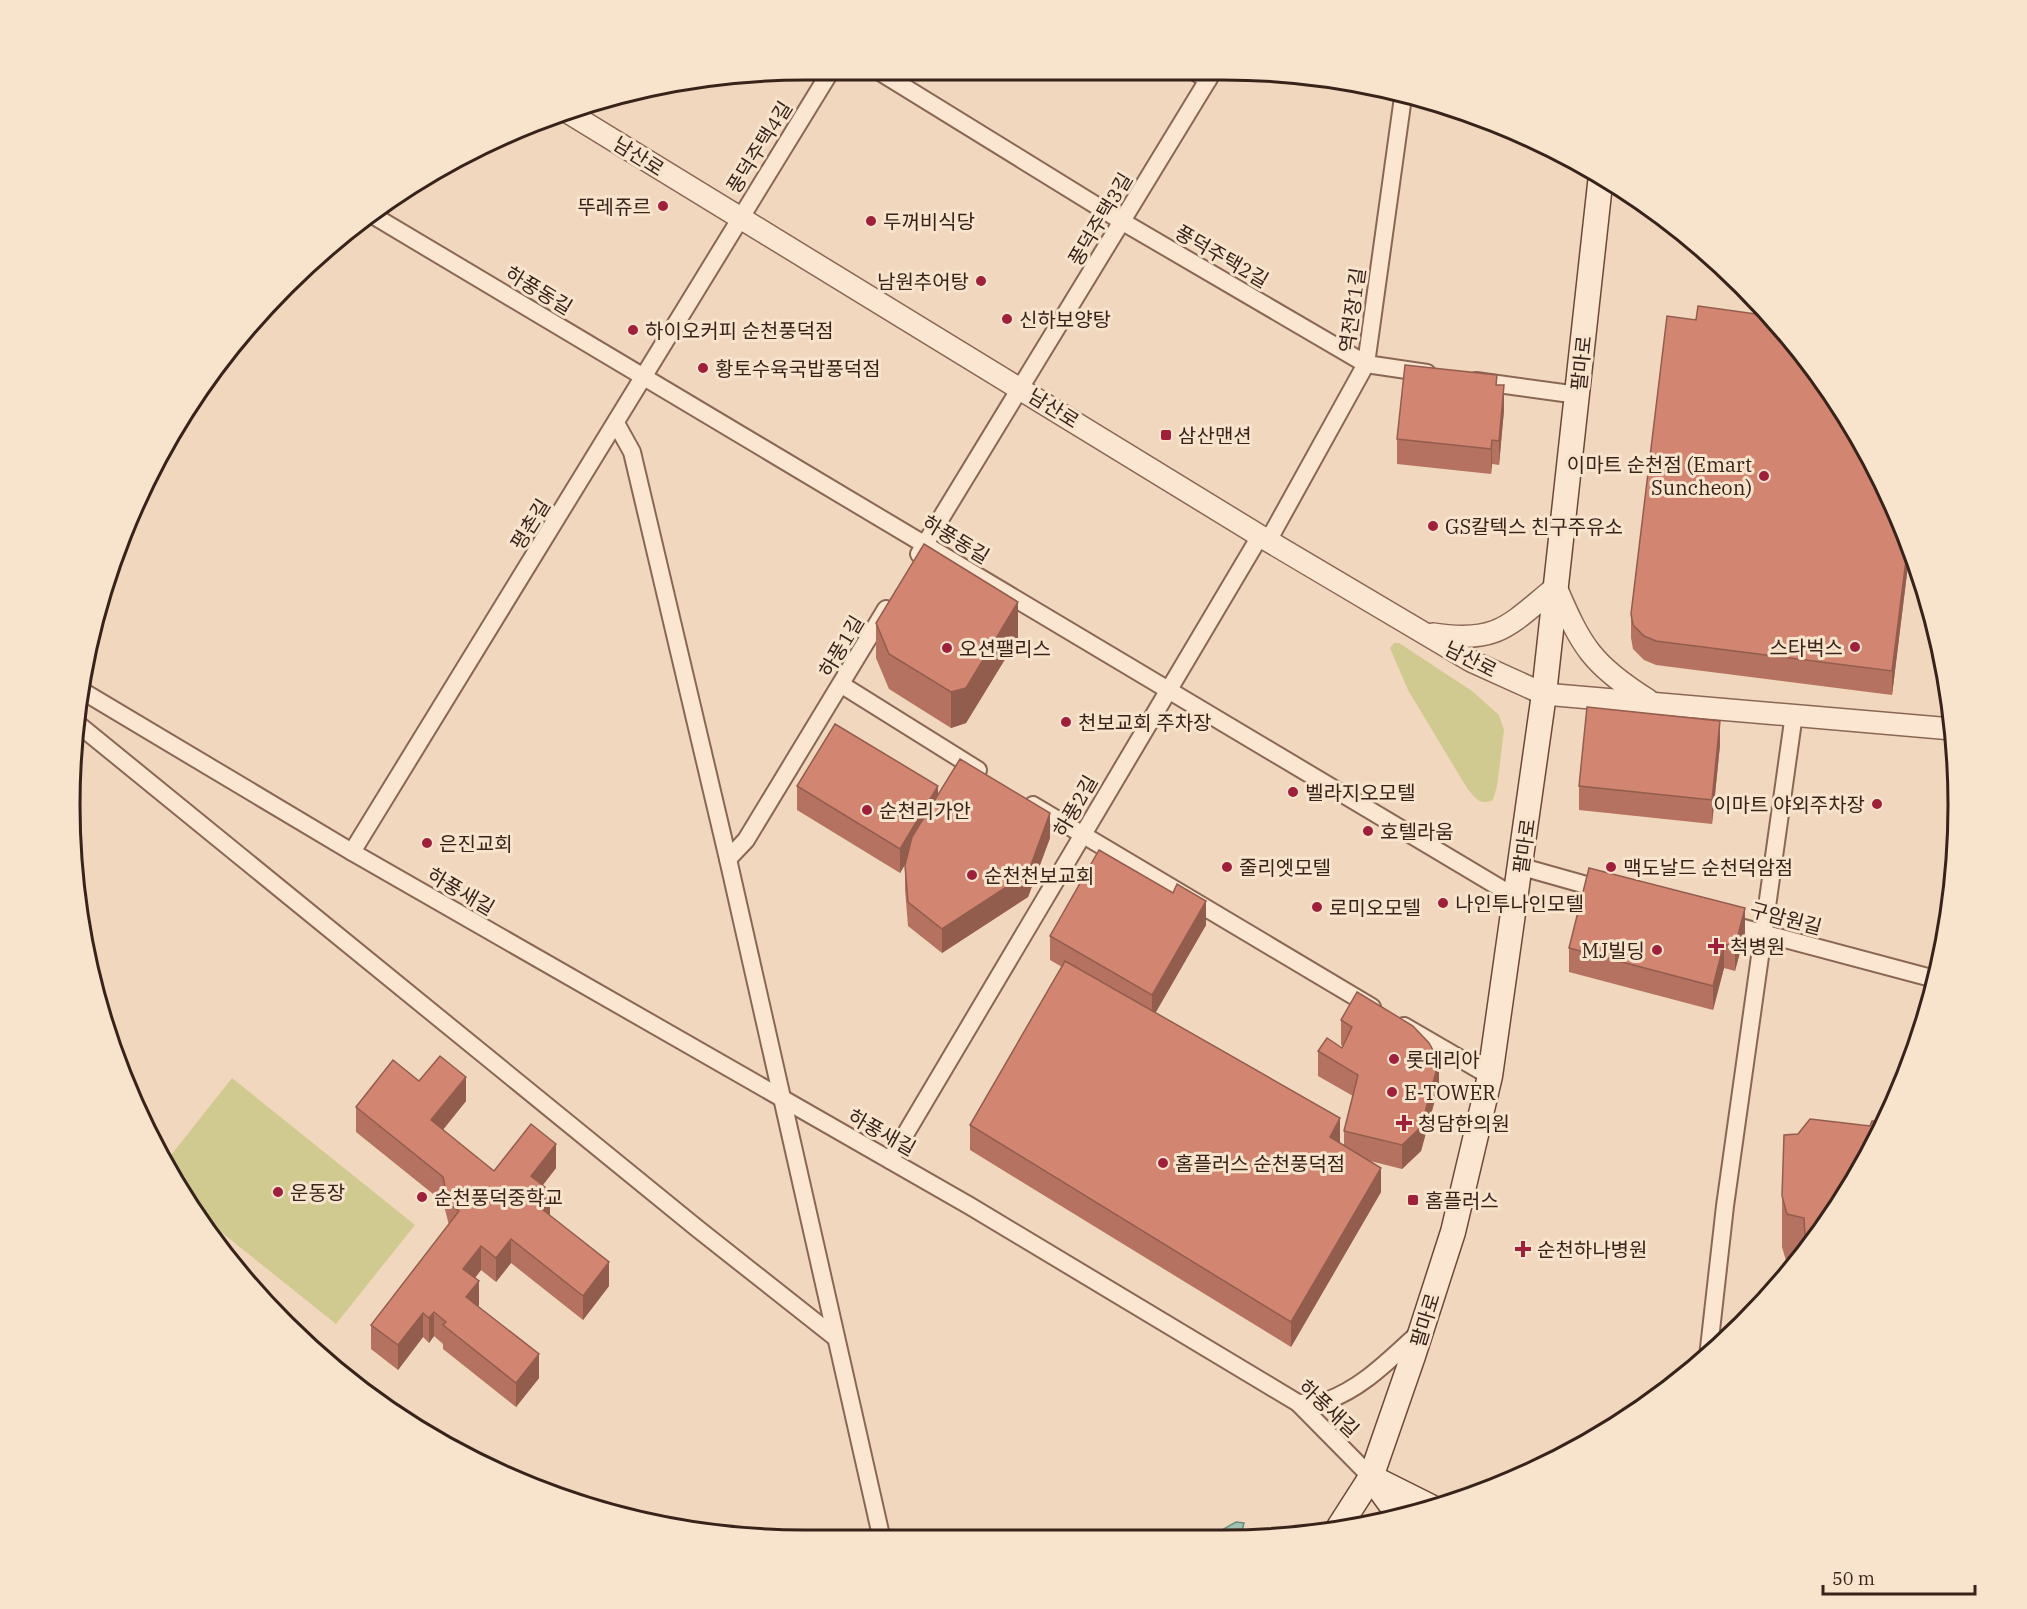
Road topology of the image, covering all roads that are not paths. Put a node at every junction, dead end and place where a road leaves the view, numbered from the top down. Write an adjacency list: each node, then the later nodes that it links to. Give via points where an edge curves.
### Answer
1 (825, 80): 7 (street, 풍덕주택4길)
2 (892, 80): 9 (street, 풍덕주택2길)
3 (1208, 80): 9 (street, 풍덕주택3길)
4 (1402, 102): 10 (street, 역전장1길)
5 (575, 117): 7 (street, 남산로)
6 (1599, 186): 13 (main road, 팔마로)
7 (740, 217): 11 (street, 평촌길); 12 (street, 남산로)
8 (378, 218): 11 (street, 하풍동길)
9 (1123, 222): 10 (street, 풍덕주택2길); 12 (street, 풍덕주택3길)
10 (1365, 364): 13 (street, 풍덕주택2길); 15 (street, 역전장1길)
11 (645, 377): 14 (street, 평촌길); 16 (street, 하풍동길)
12 (1022, 388): 15 (street, 남산로); 16 (street)
13 (1578, 395): 18 (main road, 팔마로)
14 (616, 425): 32 (street, 평촌길); 33 (street, via 632,452)
15 (1264, 538): 20 (street, 남산로); 22 (street, 하풍2길)
16 (925, 544): 17 (street); 22 (street, 하풍동길)
17 (913, 564)
18 (1556, 586): 20 (street, via 1496,632 1475,638); 23 (main road, 팔마로); 25 (street, via 1588,653 1617,681)
19 (895, 594): 21 (street, 하풍1길)
20 (1421, 632): 23 (street, 남산로, via 1471,661)
21 (842, 685): 29 (street); 33 (street, 하풍1길, via 746,840)
22 (1167, 689): 31 (street, 하풍2길); 36 (street, 하풍동길)
23 (1544, 694): 25 (street); 34 (main road, 팔마로)
24 (88, 695): 32 (street, 하풍새길)
25 (1651, 702): 26 (street)
26 (1794, 714): 27 (street); 38 (street)
27 (1943, 728)
28 (84, 732): 44 (street)
29 (992, 779)
30 (1022, 798): 31 (street)
31 (1082, 836): 40 (street); 42 (street, 하풍2길)
32 (352, 852): 41 (street, 하풍새길)
33 (728, 859): 41 (street)
34 (1522, 867): 35 (street); 36 (main road, 팔마로)
35 (1625, 896)
36 (1517, 898): 40 (main road, 팔마로)
37 (1705, 917): 38 (street, 구암원길)
38 (1762, 933): 39 (street, 구암원길); 45 (street)
39 (1927, 977)
40 (1490, 1076): 43 (main road, 팔마로, via 1453,1232)
41 (783, 1101): 42 (street, 하풍새길); 44 (street)
42 (890, 1160): 46 (street, 하풍새길)
43 (1422, 1330): 46 (street, via 1372,1374 1344,1392 1325,1402); 47 (main road, 팔마로)
44 (836, 1338): 51 (street)
45 (1710, 1342)
46 (1298, 1403): 47 (street, 하풍새길)
47 (1371, 1478): 48 (main road); 49 (main road); 50 (main road, 팔마로)
48 (1420, 1502)
49 (1394, 1509)
50 (1344, 1519)
51 (880, 1530)

